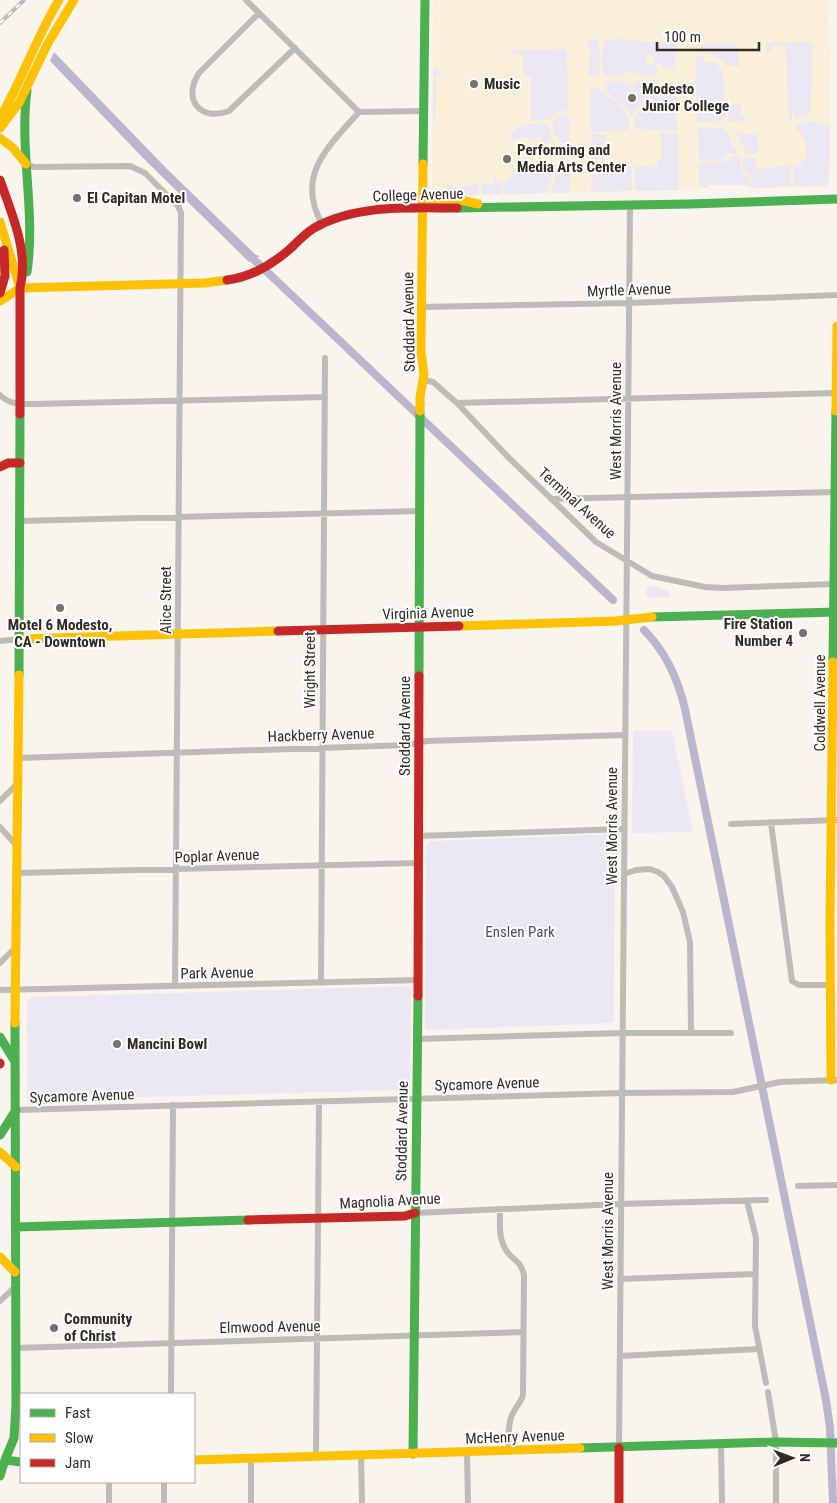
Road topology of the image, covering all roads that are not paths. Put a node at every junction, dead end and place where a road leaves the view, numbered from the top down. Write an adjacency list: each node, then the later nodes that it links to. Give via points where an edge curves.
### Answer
1 (59, 0): 10 (street, via 46,18 12,98)
2 (74, 0): 7 (street, via 51,37)
3 (246, 0): 5 (street)
4 (425, 0): 8 (street, Stoddard Avenue)
5 (259, 13): 6 (street); 6 (street, via 200,73 192,93 196,105 209,113 229,111)
6 (295, 48): 9 (street)
7 (27, 90): 11 (street, via 12,116); 13 (street, via 23,114)
8 (423, 111): 9 (street); 15 (street, Stoddard Avenue)
9 (358, 112): 21 (street, via 324,152 314,171 312,200)
10 (0, 118)
11 (0, 128)
12 (0, 138): 13 (street)
13 (26, 164): 23 (street, Alice Street, via 34,167 130,166 144,174 178,206 181,213); 24 (street, via 29,250)
14 (0, 180): 24 (street, via 21,246)
15 (422, 197): 18 (street, via 461,200); 19 (street, Stoddard Avenue)
16 (837, 199): 17 (street, College Avenue)
17 (630, 204): 18 (street, College Avenue); 28 (street, West Morris Avenue)
18 (490, 207): 19 (street, College Avenue)
19 (422, 209): 21 (street, College Avenue, via 363,211); 29 (street, Stoddard Avenue)
20 (0, 222): 24 (street)
21 (322, 224): 23 (street, College Avenue, via 256,272 228,281)
22 (0, 232): 25 (street, via 6,271)
23 (182, 284): 24 (street, College Avenue); 37 (street, Alice Street)
24 (22, 285): 27 (street); 39 (street)
25 (0, 293)
26 (837, 295): 28 (street, Myrtle Avenue)
27 (0, 301)
28 (630, 303): 29 (street, Myrtle Avenue); 36 (street, West Morris Avenue)
29 (421, 307): 32 (street, Stoddard Avenue)
30 (837, 326): 33 (street, Coldwell Avenue)
31 (325, 358): 35 (street, Wright Street)
32 (423, 380): 38 (street, Terminal Avenue, via 433,382); 45 (street, Stoddard Avenue, via 420,392)
33 (836, 393): 36 (street); 42 (street, Coldwell Avenue)
34 (0, 395): 39 (street, via 7,402)
35 (325, 396): 37 (street); 46 (street, Wright Street)
36 (629, 399): 38 (street); 43 (street, West Morris Avenue)
37 (181, 400): 39 (street); 47 (street, Alice Street)
38 (456, 403): 44 (street, Terminal Avenue)
39 (20, 404): 40 (street)
40 (20, 462): 41 (street); 48 (street)
41 (0, 467)
42 (835, 492): 43 (street); 50 (street, Coldwell Avenue)
43 (628, 498): 44 (street); 49 (street, West Morris Avenue)
44 (551, 499): 49 (street, Terminal Avenue, via 596,542)
45 (420, 512): 46 (street); 53 (street, Stoddard Avenue)
46 (324, 514): 47 (street); 54 (street, Wright Street)
47 (180, 517): 48 (street); 55 (street, Alice Street)
48 (20, 521): 56 (street)
49 (626, 561): 50 (street, Terminal Avenue, via 652,576 705,587); 52 (street, West Morris Avenue)
50 (834, 584): 51 (street, Coldwell Avenue)
51 (835, 612): 52 (street, Virginia Avenue); 58 (street, Coldwell Avenue)
52 (626, 619): 53 (street, Virginia Avenue); 59 (street, West Morris Avenue)
53 (419, 627): 54 (street, Virginia Avenue); 60 (street, Stoddard Avenue)
54 (323, 630): 55 (street, Virginia Avenue); 61 (street, Wright Street)
55 (178, 634): 56 (street, Virginia Avenue); 62 (street, Alice Street)
56 (19, 639): 57 (street); 63 (street)
57 (0, 641)
58 (835, 718): 66 (street, Coldwell Avenue)
59 (625, 736): 60 (street, Hackberry Avenue); 70 (street, West Morris Avenue)
60 (419, 743): 61 (street, Hackberry Avenue); 71 (street, Stoddard Avenue)
61 (322, 748): 62 (street, Hackberry Avenue); 74 (street, Wright Street)
62 (178, 753): 63 (street, Hackberry Avenue); 75 (street, Alice Street)
63 (18, 758): 64 (street)
64 (18, 783): 65 (street); 72 (street)
65 (0, 801)
66 (835, 820): 67 (street); 78 (street, Coldwell Avenue)
67 (771, 823): 68 (street); 83 (street, via 792,981 799,986)
68 (731, 824)
69 (0, 827): 72 (street)
70 (624, 829): 71 (street); 77 (street, West Morris Avenue)
71 (418, 836): 73 (street, Stoddard Avenue)
72 (18, 846): 76 (street)
73 (418, 862): 74 (street, Poplar Avenue); 81 (street, Stoddard Avenue)
74 (322, 865): 75 (street, Poplar Avenue); 82 (street, Wright Street)
75 (176, 870): 76 (street, Poplar Avenue); 84 (street, Alice Street)
76 (17, 873): 79 (street)
77 (624, 874): 88 (street, West Morris Avenue); 89 (street, via 650,869 658,872 672,887 683,912 690,942)
78 (834, 915): 83 (street, Coldwell Avenue)
79 (17, 947): 80 (street); 86 (street)
80 (0, 963)
81 (418, 980): 82 (street, Park Avenue); 91 (street, Stoddard Avenue)
82 (321, 983): 84 (street, Park Avenue)
83 (830, 985): 93 (street, Coldwell Avenue)
84 (175, 986): 86 (street, Park Avenue)
85 (0, 990): 86 (street, Park Avenue)
86 (16, 990): 92 (street)
87 (730, 1032): 89 (street)
88 (623, 1033): 89 (street); 91 (street); 94 (street, West Morris Avenue)
89 (691, 1033)
90 (0, 1037): 92 (street)
91 (418, 1039): 95 (street, Stoddard Avenue)
92 (15, 1061): 98 (street)
93 (834, 1080): 94 (street, Sycamore Avenue, via 769,1084 733,1092)
94 (622, 1093): 95 (street, Sycamore Avenue); 106 (street, West Morris Avenue)
95 (416, 1098): 96 (street, Sycamore Avenue); 108 (street, Stoddard Avenue)
96 (319, 1102): 97 (street, Sycamore Avenue); 109 (street)
97 (173, 1105): 98 (street, Sycamore Avenue); 110 (street)
98 (16, 1110): 99 (street); 101 (street)
99 (0, 1135)
100 (0, 1152): 101 (street)
101 (16, 1167): 111 (street)
102 (837, 1185): 103 (street)
103 (798, 1186)
104 (766, 1200): 105 (street, Magnolia Avenue)
105 (747, 1201): 106 (street, Magnolia Avenue); 114 (street, via 756,1238)
106 (620, 1204): 107 (street, Magnolia Avenue); 115 (street, West Morris Avenue)
107 (500, 1210): 108 (street, Magnolia Avenue); 118 (street, via 501,1238 524,1275)
108 (415, 1213): 109 (street, Magnolia Avenue); 119 (street, Stoddard Avenue)
109 (317, 1218): 110 (street, Magnolia Avenue); 120 (street)
110 (174, 1222): 111 (street, Magnolia Avenue); 121 (street)
111 (16, 1226): 113 (street)
112 (0, 1257): 113 (street)
113 (15, 1272): 116 (street)
114 (755, 1274): 115 (street); 123 (street, via 754,1326)
115 (620, 1279): 124 (street, West Morris Avenue)
116 (15, 1287): 117 (street); 122 (street)
117 (0, 1301)
118 (523, 1332): 119 (street, Elmwood Avenue); 132 (street, via 523,1395 510,1420)
119 (414, 1335): 120 (street, Elmwood Avenue); 134 (street, Stoddard Avenue)
120 (316, 1339): 121 (street, Elmwood Avenue); 136 (street)
121 (171, 1342): 122 (street, Elmwood Avenue); 127 (street)
122 (16, 1348): 139 (street, via 14,1438)
123 (759, 1350): 124 (street); 125 (street)
124 (620, 1356): 131 (street, West Morris Avenue)
125 (766, 1383)
126 (768, 1392): 128 (street)
127 (171, 1393)
128 (776, 1442): 129 (street, McHenry Avenue); 130 (street, McHenry Avenue); 151 (street)
129 (837, 1443)
130 (722, 1444): 131 (street, McHenry Avenue); 150 (street)
131 (619, 1448): 132 (street, McHenry Avenue); 149 (street)
132 (509, 1451): 133 (street, McHenry Avenue)
133 (467, 1452): 134 (street, McHenry Avenue); 148 (street)
134 (413, 1454): 135 (street, McHenry Avenue)
135 (361, 1455): 136 (street, McHenry Avenue); 147 (street)
136 (316, 1457): 137 (street, McHenry Avenue)
137 (251, 1458): 138 (street, McHenry Avenue); 146 (street)
138 (195, 1460)
139 (2, 1461): 140 (street); 141 (street)
140 (20, 1462)
141 (0, 1476)
142 (109, 1483): 144 (street)
143 (164, 1483): 145 (street)
144 (109, 1503)
145 (164, 1503)
146 (251, 1503)
147 (362, 1503)
148 (468, 1503)
149 (619, 1503)
150 (722, 1503)
151 (776, 1503)

